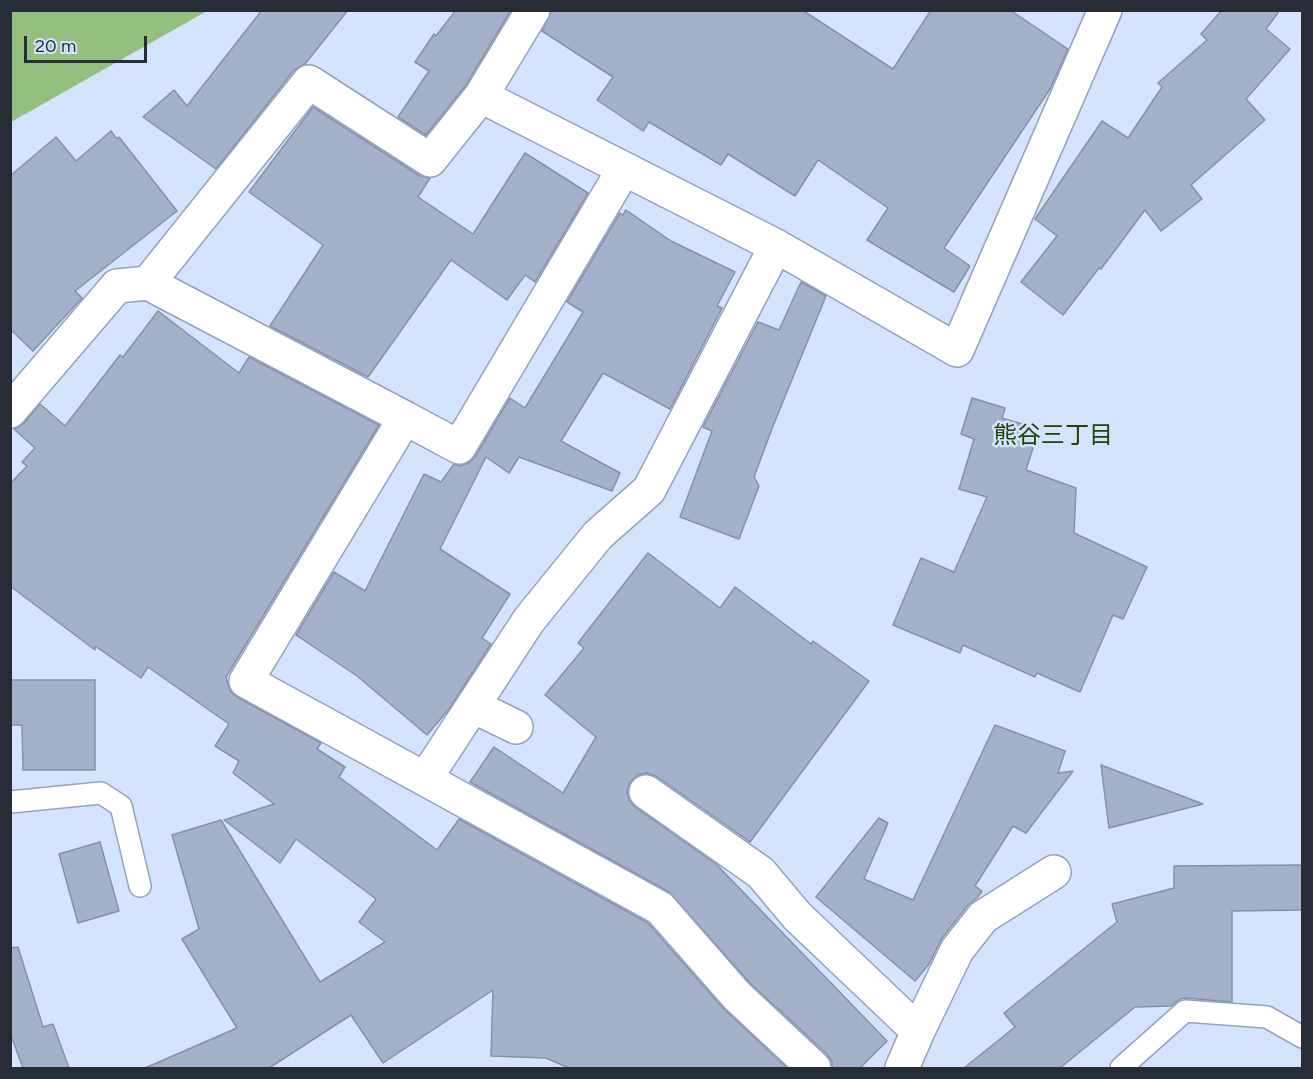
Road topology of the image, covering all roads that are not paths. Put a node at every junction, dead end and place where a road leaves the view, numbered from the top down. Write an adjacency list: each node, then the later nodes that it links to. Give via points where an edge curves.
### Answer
1 (533, 10): 3 (street)
2 (1105, 10): 5 (street, via 957,350)
3 (481, 96): 4 (street); 6 (street, via 430,160 309,82)
4 (624, 169): 5 (street); 8 (street, via 459,447)
5 (776, 246): 9 (street, via 649,490 598,535 529,620)
6 (148, 283): 7 (street, via 117,286); 8 (street)
7 (10, 411)
8 (405, 418): 11 (street, via 246,681)
9 (473, 706): 10 (street); 11 (street)
10 (516, 727)
11 (425, 779): 18 (street, via 660,908 737,996)
12 (646, 792): 17 (street, via 761,873)
13 (10, 802): 15 (lane, via 101,793 121,806)
14 (1054, 872): 17 (street, via 983,917 957,950)
15 (140, 886)
16 (1302, 1037): 19 (lane, via 1268,1017 1185,1011)
17 (910, 1057)
18 (814, 1068)
19 (1120, 1068)

